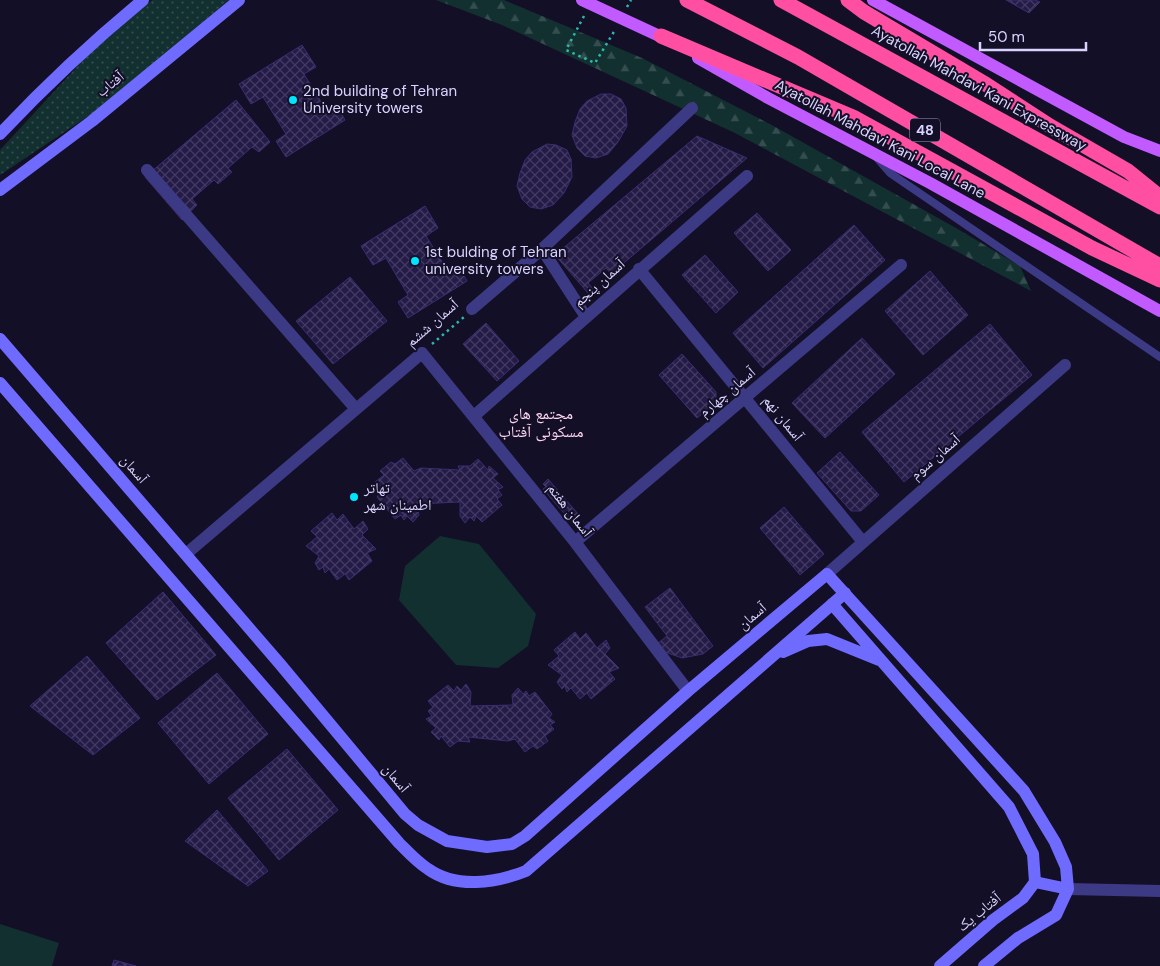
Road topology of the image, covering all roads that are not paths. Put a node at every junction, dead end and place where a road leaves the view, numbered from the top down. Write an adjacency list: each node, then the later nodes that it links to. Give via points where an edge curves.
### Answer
1 (143, 0): 10 (street, via 51,81)
2 (239, 0): 14 (street, آفتاب, via 92,121)
3 (687, 0): 22 (highway, 48, via 798,57)
4 (781, 0): 19 (highway, Ayatollah Mahdavi Kani Expressway)
5 (848, 0): 17 (highway, via 1050,126 1128,170)
6 (873, 0): 11 (main road, via 1124,138)
7 (586, 2): 8 (main road, Ayatollah Mahdavi Kani Local Lane)
8 (661, 36): 12 (main road, Ayatollah Mahdavi Kani Local Lane, via 768,98); 24 (highway, via 855,118 1092,248)
9 (692, 108): 20 (street, آسمان ششم)
10 (0, 134)
11 (1160, 151)
12 (873, 153): 26 (main road, Ayatollah Mahdavi Kani Local Lane); 30 (lane, via 890,173)
13 (146, 170): 34 (street)
14 (23, 173): 16 (street, آفتاب); 18 (street)
15 (747, 176): 23 (street, آسمان پنجم)
16 (0, 190)
17 (1160, 197)
18 (0, 201)
19 (1160, 207)
20 (542, 249): 25 (street, آسمان ششم); 27 (street)
21 (900, 265): 33 (street, آسمان چهارم)
22 (1160, 266)
23 (640, 270): 27 (street, آسمان پنجم); 33 (street, آسمان نهم)
24 (1160, 280)
25 (472, 309)
26 (1160, 311)
27 (586, 317): 35 (street, آسمان پنجم)
28 (0, 339): 38 (street, آسمان)
29 (422, 353): 34 (street, آسمان ششم); 35 (street, آسمان هفتم)
30 (1160, 357)
31 (1065, 365): 37 (street, آسمان سوم)
32 (0, 383): 42 (street, via 399,843 429,870 448,879 491,882 526,871)
33 (745, 398): 36 (street, آسمان چهارم); 37 (street, آسمان نهم)
34 (356, 409): 38 (street, آسمان ششم)
35 (474, 416): 36 (street, آسمان هفتم)
36 (575, 542): 44 (street, آسمان هفتم)
37 (864, 542): 39 (street, آسمان سوم)
38 (186, 554): 44 (street, آسمان, via 405,814 447,841 487,847 512,844 525,836)
39 (827, 574): 40 (street); 44 (street, آسمان)
40 (845, 593): 41 (street); 46 (street, via 1024,792 1055,842 1066,867)
41 (832, 604): 42 (street); 43 (street)
42 (770, 659): 43 (street, via 808,641 827,639)
43 (882, 661): 45 (street, via 1009,807 1033,854)
44 (688, 691)
45 (1035, 882): 46 (street); 48 (street, آفتاب یک, via 1024,898)
46 (1068, 889): 47 (street); 49 (street, via 1056,915 1018,938)
47 (1160, 891)
48 (940, 966)
49 (984, 966)

